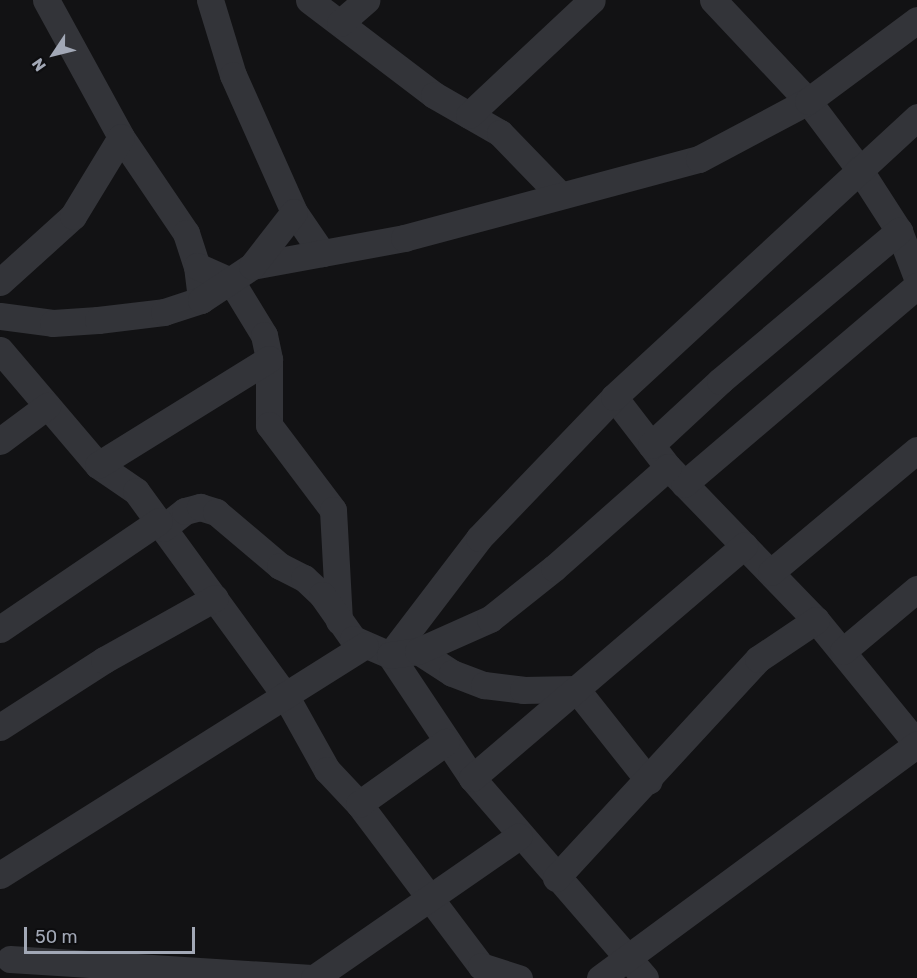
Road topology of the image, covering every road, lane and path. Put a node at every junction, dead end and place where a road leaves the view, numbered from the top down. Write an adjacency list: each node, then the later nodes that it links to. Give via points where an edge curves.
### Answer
1 (46, 0): 12 (street)
2 (210, 0): 15 (street, via 233,75)
3 (309, 0): 8 (street)
4 (366, 0): 8 (street)
5 (592, 0): 10 (street)
6 (713, 0): 9 (street)
7 (917, 20): 9 (street)
8 (340, 23): 10 (street, via 434,95)
9 (808, 101): 13 (street); 14 (street, via 699,159)
10 (469, 115): 14 (street, via 500,133)
11 (917, 117): 13 (street)
12 (121, 137): 18 (street, via 186,233); 21 (street, via 73,216)
13 (859, 169): 16 (street); 27 (street)
14 (560, 195): 17 (street, via 404,238)
15 (294, 212): 17 (street); 19 (street)
16 (899, 231): 20 (street); 30 (street)
17 (322, 253): 19 (street)
18 (197, 266): 19 (street); 23 (street)
19 (241, 273): 23 (street); 25 (street)
20 (917, 278)
21 (0, 282)
22 (917, 286): 33 (street)
23 (201, 300): 24 (street, via 164,312 53,323); 25 (street, via 241,315)
24 (0, 316)
25 (266, 347): 32 (street); 40 (street, via 269,425 333,510)
26 (0, 350): 28 (street)
27 (614, 397): 30 (street); 45 (street, via 479,538)
28 (47, 406): 29 (street); 32 (street)
29 (0, 441)
30 (651, 445): 33 (street)
31 (917, 450): 36 (street)
32 (98, 465): 34 (street, via 136,491)
33 (676, 475): 35 (street); 43 (street, via 490,619)
34 (161, 524): 38 (street); 40 (street, via 200,507 216,512 280,566 304,578); 41 (street)
35 (744, 546): 36 (street); 46 (street)
36 (771, 573): 39 (street)
37 (917, 589): 44 (street)
38 (215, 598): 47 (street); 48 (street, via 104,660)
39 (816, 620): 44 (street); 52 (street, via 758,659)
40 (339, 621): 42 (street, via 353,639)
41 (0, 629)
42 (365, 645): 45 (street); 47 (street)
43 (418, 651): 45 (street); 46 (street, via 452,673 484,686)
44 (843, 651): 50 (street)
45 (390, 655): 49 (street)
46 (576, 689): 51 (street); 52 (street)
47 (285, 695): 53 (street, via 327,770); 55 (street)
48 (0, 727)
49 (446, 742): 51 (street); 53 (street)
50 (917, 744): 59 (street)
51 (472, 778): 54 (street)
52 (649, 781): 56 (street)
53 (359, 804): 57 (street)
54 (519, 836): 56 (street); 57 (street)
55 (0, 875)
56 (556, 878): 59 (street)
57 (428, 899): 60 (street); 62 (street, via 481,966)
58 (11, 961): 61 (street)
59 (637, 968): 63 (street)
60 (343, 970): 61 (street)
61 (314, 978)
62 (519, 978)
63 (600, 978)

